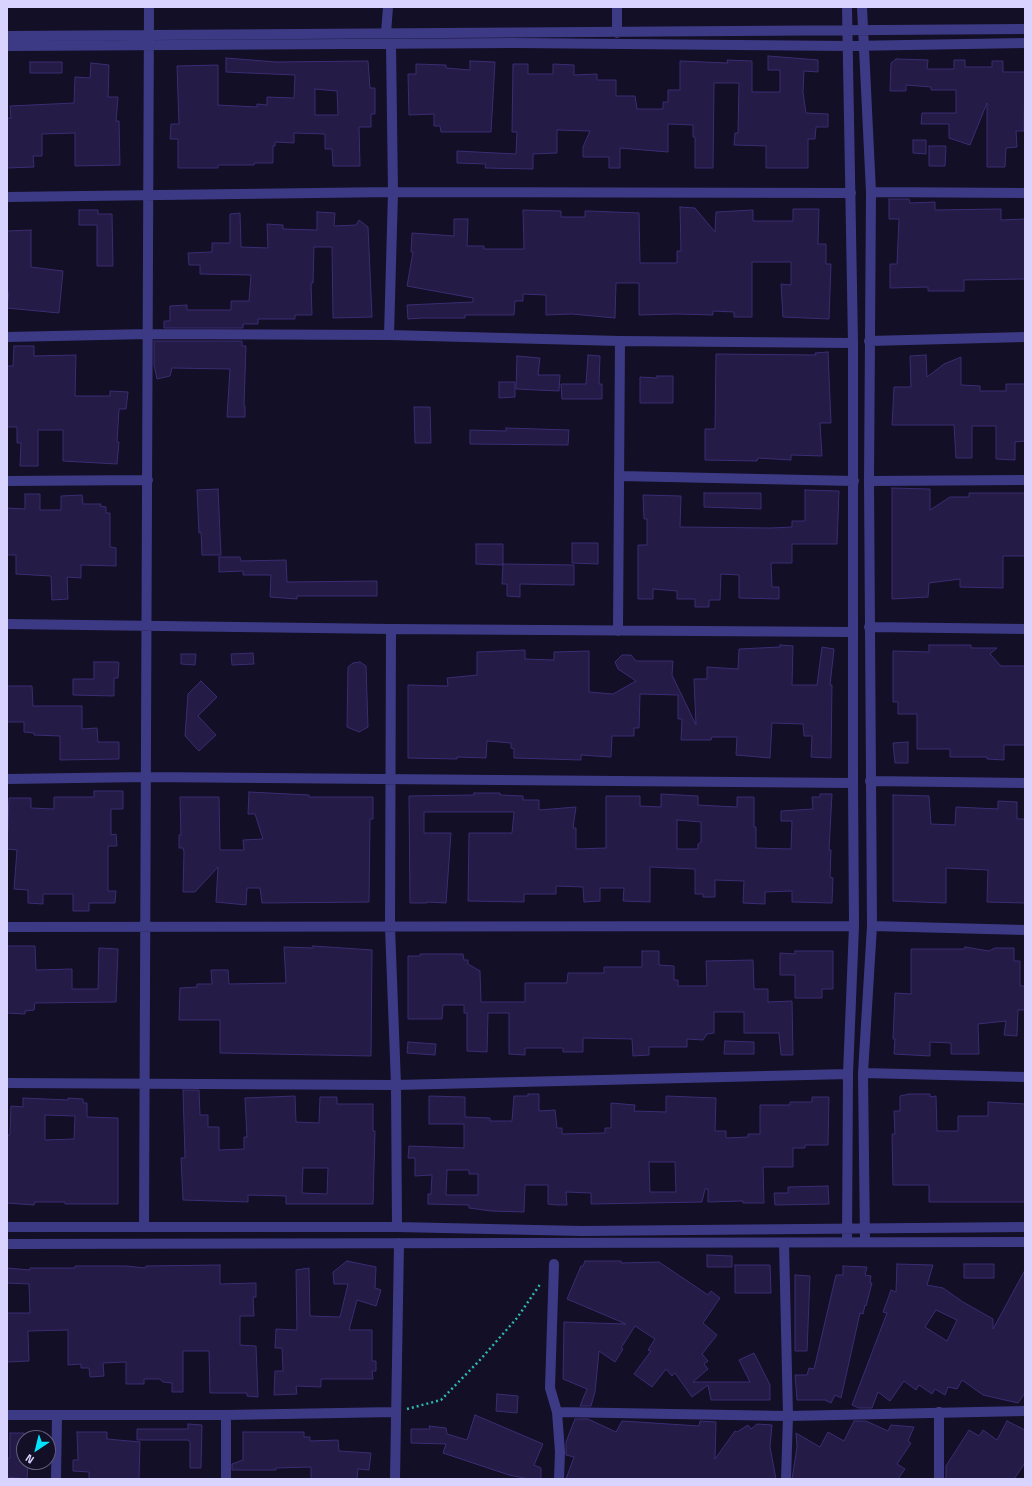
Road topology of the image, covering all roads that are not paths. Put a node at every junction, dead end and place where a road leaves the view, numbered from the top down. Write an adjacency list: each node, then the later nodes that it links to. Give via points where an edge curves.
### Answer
1 (149, 7): 12 (street)
2 (388, 7): 9 (street)
3 (617, 7): 10 (street)
4 (847, 7): 8 (street)
5 (862, 7): 7 (street)
6 (1025, 29): 7 (street)
7 (862, 30): 8 (street); 15 (street)
8 (847, 31): 10 (street); 17 (street)
9 (386, 33): 10 (street); 12 (street)
10 (617, 33)
11 (7, 36): 12 (street)
12 (148, 40): 14 (street); 16 (street); 22 (street)
13 (1025, 43): 15 (street)
14 (391, 45): 17 (street, via 514,43); 18 (street)
15 (864, 45): 17 (street); 19 (street)
16 (7, 46)
17 (849, 46): 20 (street)
18 (393, 192): 20 (street); 22 (street); 25 (street)
19 (871, 192): 21 (street); 29 (street)
20 (851, 193): 30 (street)
21 (1025, 193)
22 (149, 195): 23 (street); 24 (street)
23 (7, 197)
24 (148, 334): 25 (street); 27 (street); 32 (street)
25 (389, 335): 28 (street)
26 (1025, 336): 29 (street)
27 (7, 337)
28 (620, 341): 30 (street); 31 (street)
29 (870, 341): 36 (street)
30 (853, 343): 35 (street)
31 (620, 476): 35 (street); 42 (street)
32 (148, 480): 34 (street); 38 (street)
33 (1025, 480): 36 (street)
34 (7, 481)
35 (854, 481): 43 (street)
36 (869, 481): 39 (street)
37 (7, 624): 38 (street)
38 (147, 626): 41 (street); 44 (street)
39 (870, 627): 40 (street); 48 (street)
40 (1025, 629)
41 (391, 630): 42 (street); 45 (street)
42 (618, 631): 43 (street)
43 (852, 632): 47 (street)
44 (146, 777): 45 (street); 46 (street); 50 (street)
45 (391, 778): 47 (street); 54 (street)
46 (7, 779)
47 (853, 782): 51 (street)
48 (870, 782): 49 (street); 52 (street)
49 (1025, 783)
50 (144, 926): 53 (street); 54 (street); 60 (street)
51 (854, 926): 54 (street); 57 (street)
52 (872, 926): 55 (street); 56 (street)
53 (7, 927)
54 (390, 927): 61 (street)
55 (1025, 930)
56 (863, 1073): 58 (street); 67 (street)
57 (848, 1074): 61 (street); 66 (street)
58 (1025, 1077)
59 (7, 1083): 60 (street)
60 (146, 1083): 61 (street); 63 (street)
61 (396, 1085): 64 (street)
62 (7, 1227): 63 (street)
63 (144, 1227): 64 (street)
64 (397, 1227): 66 (street, via 582,1231)
65 (1025, 1228): 67 (street)
66 (848, 1230): 67 (street); 68 (street)
67 (866, 1230): 69 (street)
68 (847, 1241): 69 (street); 72 (street)
69 (865, 1241): 70 (street)
70 (1025, 1242)
71 (399, 1243): 72 (street); 73 (street); 76 (street)
72 (784, 1243): 82 (street)
73 (7, 1244)
74 (554, 1264): 77 (street, via 550,1388)
75 (1025, 1410): 78 (street)
76 (395, 1412): 81 (street); 85 (street)
77 (557, 1412): 82 (street); 86 (street)
78 (939, 1412): 82 (street); 88 (street)
79 (7, 1415): 80 (street)
80 (57, 1415): 81 (street); 83 (street)
81 (226, 1415): 84 (street)
82 (788, 1416): 87 (street)
83 (56, 1479)
84 (226, 1479)
85 (395, 1479)
86 (559, 1479)
87 (786, 1479)
88 (939, 1479)

